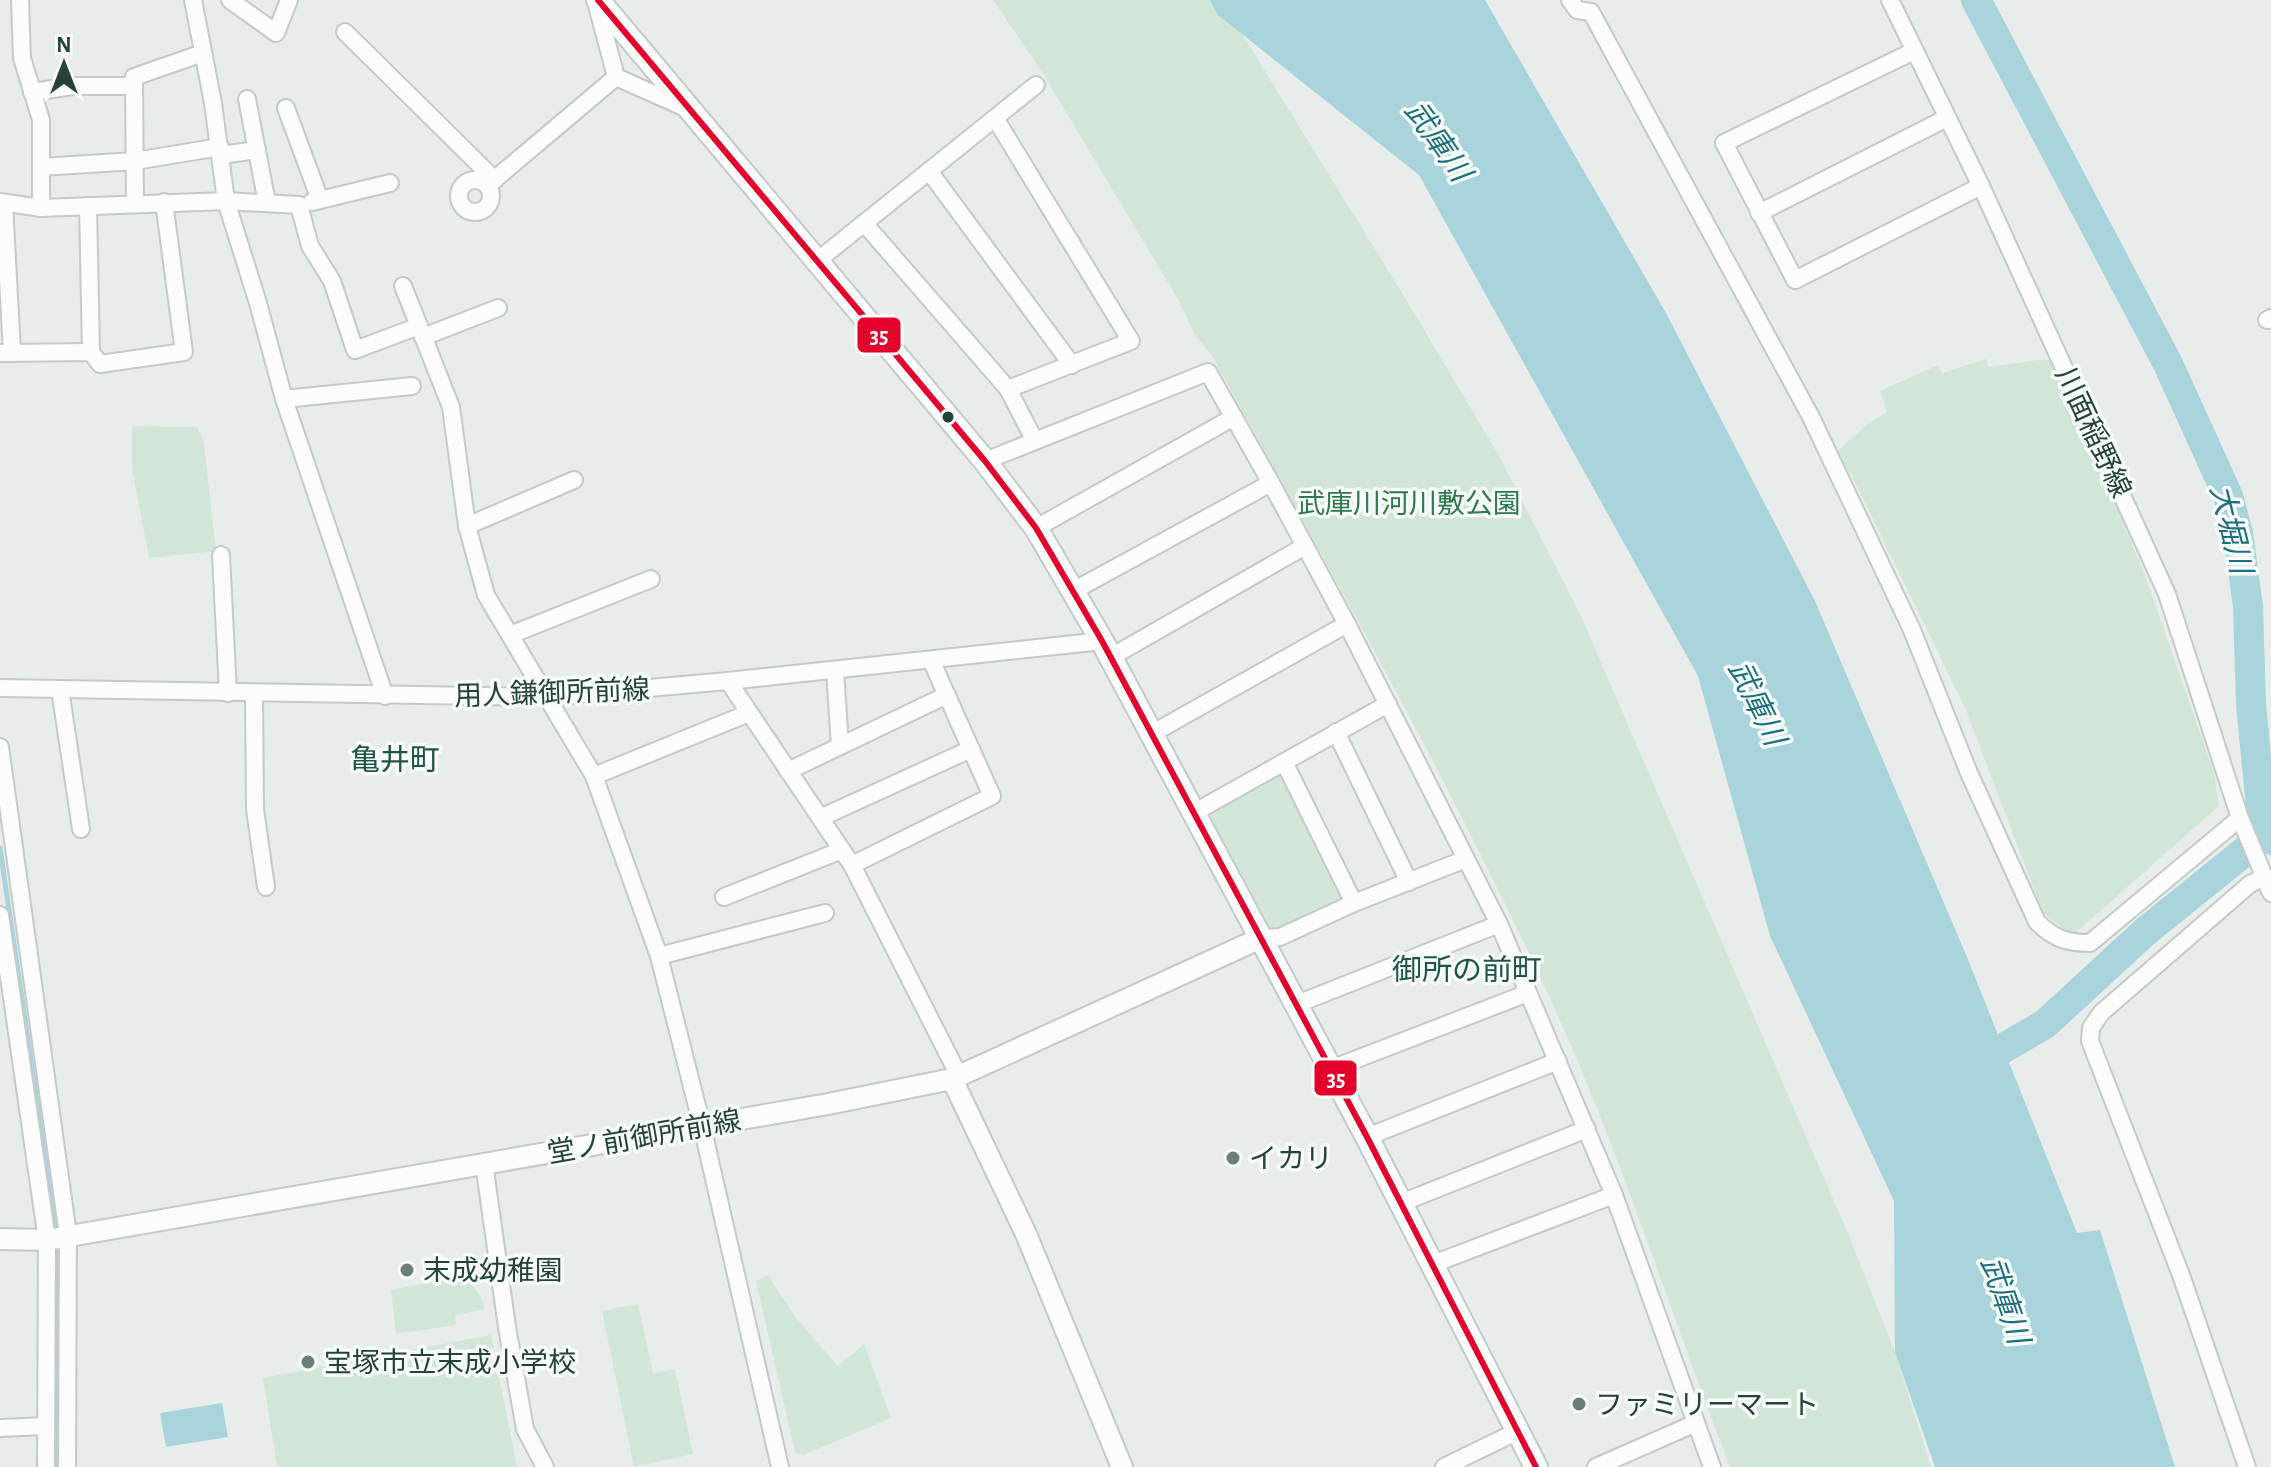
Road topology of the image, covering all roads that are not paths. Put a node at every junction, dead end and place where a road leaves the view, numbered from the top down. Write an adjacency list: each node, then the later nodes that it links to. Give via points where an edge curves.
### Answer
1 (20, 0): 14 (street, via 22,58)
2 (193, 0): 10 (street)
3 (230, 0): 4 (street, via 276,33)
4 (289, 0)
5 (597, 0): 11 (street); 17 (main road)
6 (1570, 0): 84 (street, via 1577,10 1591,12 1811,417 1912,630 2037,922 2069,943 2090,943)
7 (1890, 0): 9 (street, 川面稲野線)
8 (345, 32): 11 (street, via 491,183)
9 (1914, 51): 19 (street, 川面稲野線); 36 (street, via 1724,143)
10 (203, 53): 13 (street, via 134,77); 21 (street)
11 (616, 77): 17 (street)
12 (1036, 85): 18 (street)
13 (134, 86): 14 (street); 22 (street)
14 (32, 92): 23 (street, via 41,120)
15 (247, 99): 20 (street)
16 (286, 108): 27 (street)
17 (690, 110): 38 (main road)
18 (995, 118): 24 (street); 44 (street, via 1131,341)
19 (1947, 118): 26 (street, 川面稲野線); 36 (street)
20 (257, 150): 21 (street); 31 (street)
21 (220, 151): 22 (street); 28 (street)
22 (135, 161): 23 (street); 32 (street)
23 (41, 167): 35 (street)
24 (929, 171): 37 (street); 44 (street)
25 (390, 183): 27 (street)
26 (1981, 186): 36 (street, via 1795,280); 84 (street, 川面稲野線, via 2167,594)
27 (320, 200): 33 (street)
28 (226, 201): 29 (street); 31 (street); 47 (street)
29 (164, 202): 32 (street); 42 (street, via 184,352 100,364)
30 (2, 203): 35 (street); 43 (street)
31 (267, 203): 33 (street)
32 (135, 204): 34 (street)
33 (299, 205): 41 (street, via 310,246 332,281 355,350)
34 (88, 206): 35 (street); 42 (street)
35 (41, 208)
36 (1759, 213)
37 (864, 223): 38 (street); 46 (street)
38 (817, 261): 50 (main road)
39 (403, 286): 41 (street)
40 (498, 308): 41 (street)
41 (421, 332): 53 (street, via 451,407)
42 (91, 352): 43 (street)
43 (6, 353)
44 (1072, 365): 46 (street)
45 (412, 386): 47 (street)
46 (1008, 389): 49 (street)
47 (284, 399): 70 (street)
48 (1234, 417): 49 (street, via 1208,372); 52 (street); 54 (street)
49 (1035, 441): 50 (street)
50 (985, 461): 54 (main road)
51 (574, 480): 53 (street)
52 (1271, 483): 55 (street); 58 (street)
53 (467, 526): 60 (street, via 486,595)
54 (1036, 528): 58 (main road)
55 (1305, 546): 59 (street); 61 (street)
56 (221, 555): 67 (street)
57 (651, 579): 60 (street)
58 (1073, 591): 61 (main road)
59 (1347, 624): 72 (street); 75 (street)
60 (510, 635): 71 (street)
61 (1107, 649): 62 (street, 用人鎌御所前線); 75 (main road)
62 (931, 660): 63 (street, 用人鎌御所前線); 69 (street)
63 (835, 670): 64 (street, 用人鎌御所前線); 76 (street)
64 (728, 681): 71 (street, 用人鎌御所前線); 73 (street)
65 (0, 688): 66 (street, 用人鎌御所前線)
66 (60, 689): 67 (street, 用人鎌御所前線); 85 (street)
67 (228, 693): 68 (street, 用人鎌御所前線)
68 (254, 693): 70 (street, 用人鎌御所前線); 91 (street, via 255,809)
69 (947, 695): 76 (street); 78 (street)
70 (385, 696): 71 (street, 用人鎌御所前線)
71 (547, 697): 81 (street)
72 (1388, 704): 74 (street); 87 (street)
73 (749, 713): 80 (street); 81 (street)
74 (1336, 732): 79 (street); 90 (street)
75 (1153, 733): 82 (main road)
76 (840, 746): 80 (street)
77 (0, 747): 111 (street)
78 (971, 749): 83 (street); 88 (street, via 992,796)
79 (1284, 762): 82 (street); 94 (street)
80 (788, 771): 83 (street)
81 (594, 776): 99 (street)
82 (1195, 812): 98 (main road)
83 (820, 818): 86 (street)
84 (2241, 820): 89 (street, 川面稲野線)
85 (81, 829)
86 (842, 850): 88 (street); 93 (street)
87 (1466, 859): 90 (street); 97 (street)
88 (852, 865): 104 (street)
89 (2263, 873): 92 (street, 川面稲野線); 128 (street, via 2101,1013 2090,1041 2181,1275)
90 (1409, 882): 94 (street)
91 (266, 887)
92 (2271, 893)
93 (724, 897)
94 (1354, 903): 98 (street, via 1280,937)
95 (825, 913): 99 (street)
96 (0, 915): 113 (street)
97 (1499, 924): 100 (street); 101 (street)
98 (1261, 938): 101 (main road); 104 (street, 堂ノ前御所前線)
99 (659, 956): 105 (street)
100 (1528, 993): 102 (street); 103 (street)
101 (1297, 1004): 103 (main road)
102 (1558, 1061): 106 (street); 107 (street)
103 (1331, 1069): 107 (main road)
104 (956, 1077): 105 (street, 堂ノ前御所前線); 123 (street)
105 (702, 1126): 108 (street, 堂ノ前御所前線); 122 (street)
106 (1587, 1129): 109 (street); 110 (street)
107 (1367, 1137): 110 (main road)
108 (484, 1163): 111 (street, 堂ノ前御所前線); 121 (street, via 525,1429)
109 (1614, 1195): 114 (street); 115 (street)
110 (1401, 1203): 114 (main road)
111 (68, 1235): 113 (street, 堂ノ前御所前線); 120 (street)
112 (0, 1239): 113 (street, 堂ノ前御所前線)
113 (47, 1240): 116 (street)
114 (1433, 1264): 118 (main road)
115 (1696, 1423): 126 (street); 127 (street)
116 (46, 1426): 117 (street); 119 (street)
117 (0, 1428)
118 (1516, 1432): 124 (street); 125 (main road)
119 (46, 1467)
120 (67, 1467)
121 (545, 1467)
122 (780, 1467)
123 (1122, 1467)
124 (1444, 1467)
125 (1536, 1467)
126 (1596, 1467)
127 (1712, 1467)
128 (2247, 1467)

